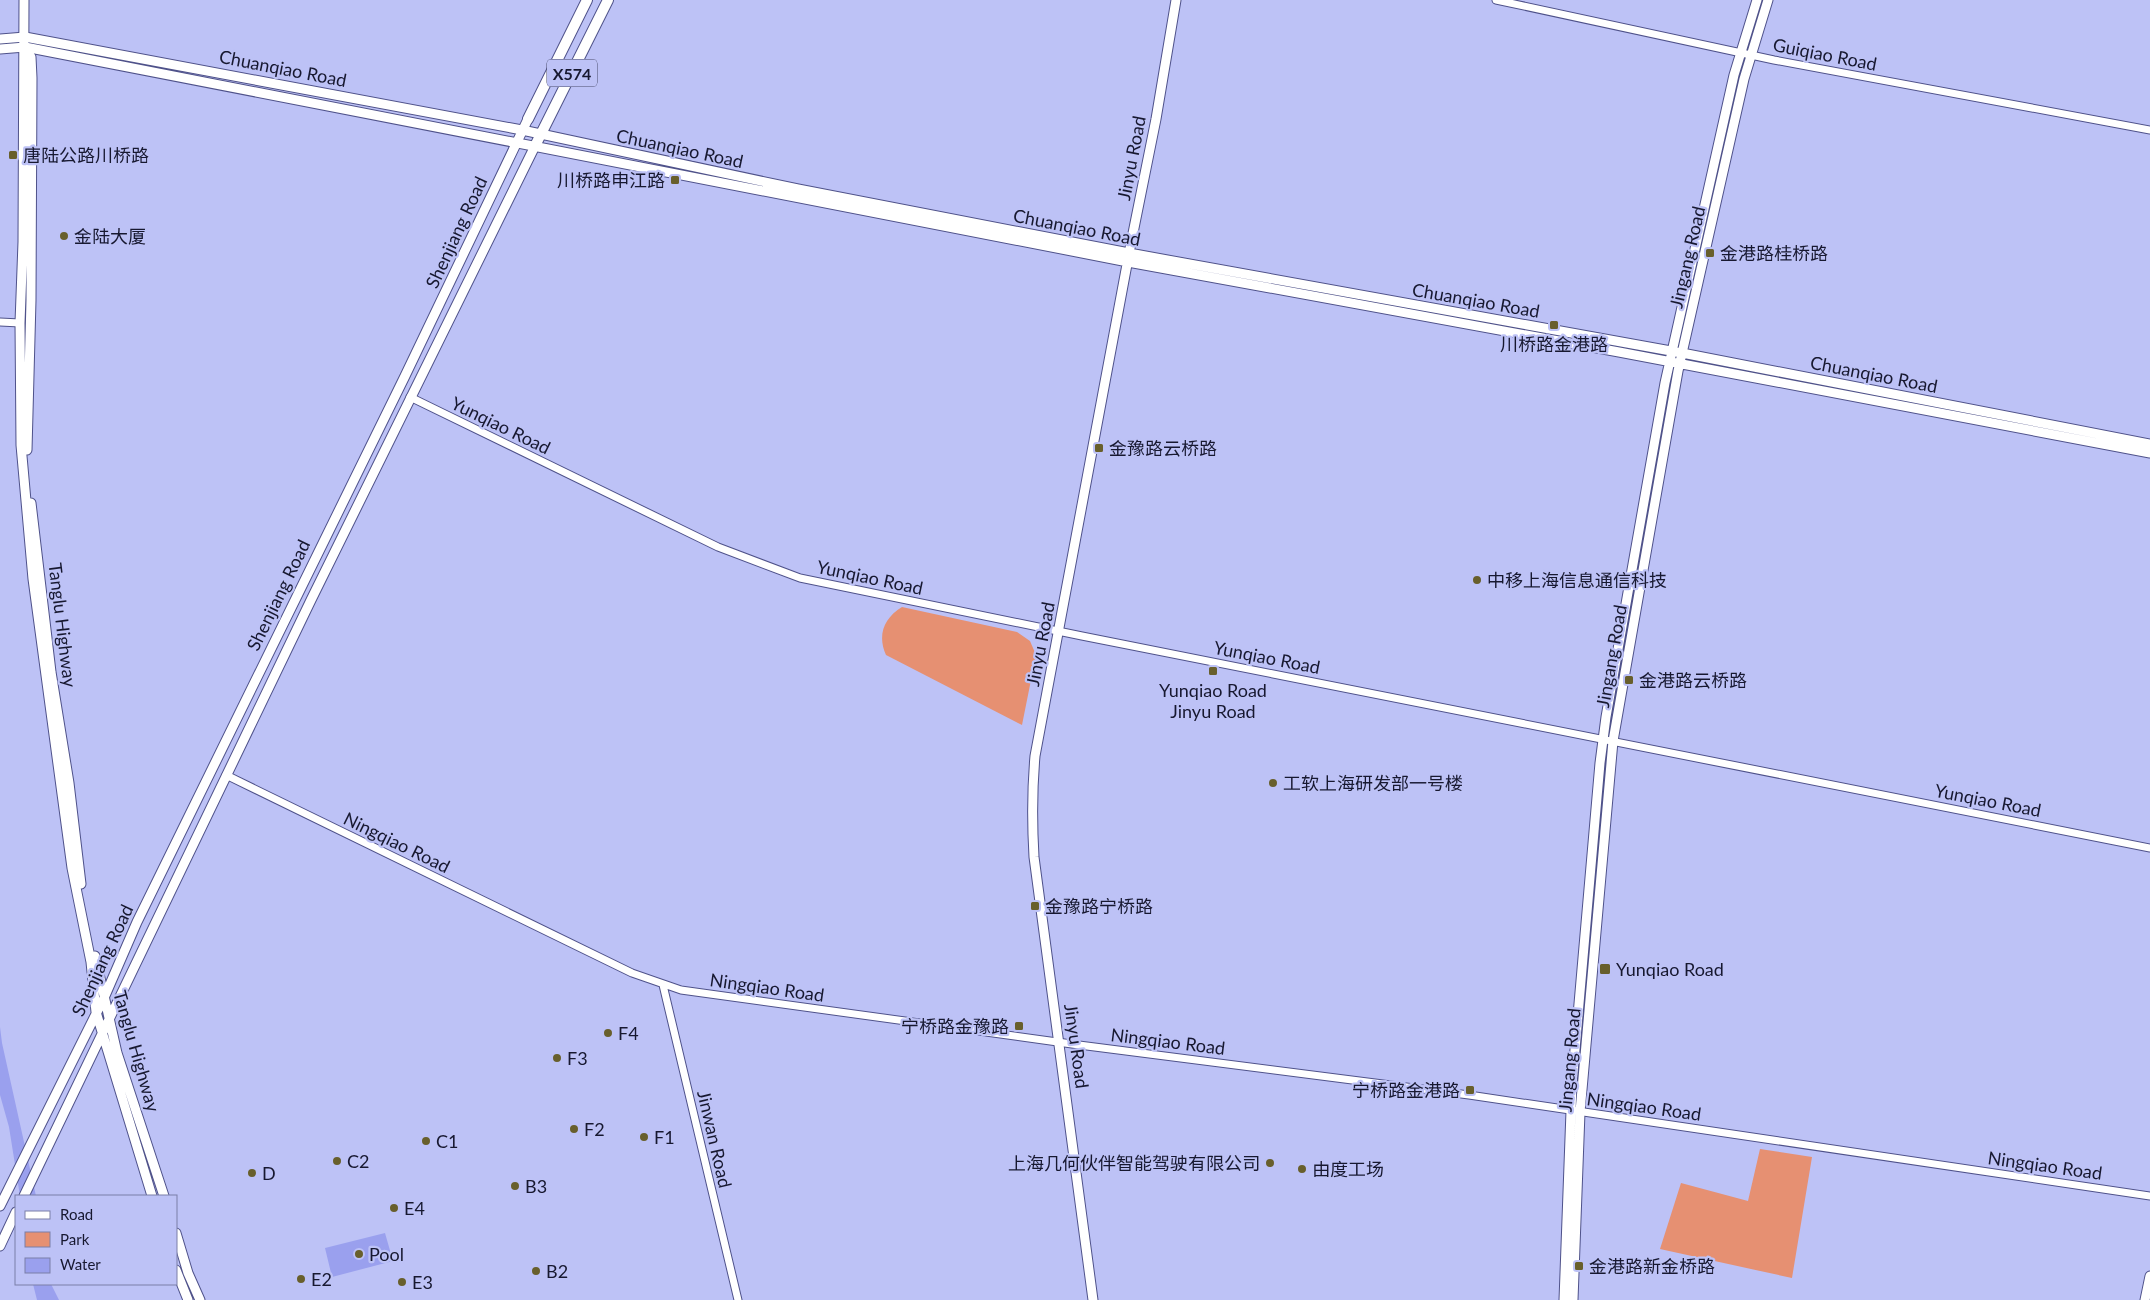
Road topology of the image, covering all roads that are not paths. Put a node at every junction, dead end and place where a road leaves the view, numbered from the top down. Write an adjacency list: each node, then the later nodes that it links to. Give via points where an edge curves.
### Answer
1 (24, 0): 8 (street, Tanglu Highway)
2 (587, 0): 14 (main road, Shenjiang Road / X574)
3 (608, 0): 17 (main road, Shenjiang Road / X574)
4 (1176, 0): 20 (street, Jinyu Road)
5 (1496, 0): 12 (street, Guiqiao Road)
6 (1757, 0): 12 (street, Jingang Road)
7 (1768, 0): 13 (street, Jingang Road)
8 (25, 37): 9 (street, Chuanqiao Road); 10 (street, Tanglu Highway); 15 (street, Chuanqiao Road)
9 (0, 39)
10 (25, 47): 11 (street, Chuanqiao Road); 18 (street, Chuanqiao Road); 22 (street, Tanglu Highway); 36 (street, Tanglu Highway, via 31,57 32,78 27,444 30,501 77,860)
11 (0, 49)
12 (1740, 53): 13 (street, Guiqiao Road); 23 (street, Jingang Road)
13 (1750, 55): 16 (street, Guiqiao Road); 24 (street, Jingang Road)
14 (528, 119): 15 (street, Shenjiang Road / X574)
15 (522, 130): 17 (street, Chuanqiao Road); 18 (street, Shenjiang Road / X574)
16 (2150, 130)
17 (540, 135): 19 (main road, Shenjiang Road / X574); 20 (street, Chuanqiao Road)
18 (516, 142): 19 (street, Chuanqiao Road); 36 (street, Shenjiang Road / X574, via 137,922)
19 (535, 146): 20 (street, Chuanqiao Road); 27 (street, Shenjiang Road / X574)
20 (1128, 258): 23 (street, Chuanqiao Road); 25 (street, Chuanqiao Road); 30 (street, Jinyu Road)
21 (0, 322): 22 (street)
22 (20, 323): 37 (street, Tanglu Highway, via 21,445 33,579 72,868 91,962)
23 (1672, 352): 24 (street, Chuanqiao Road); 25 (street, Jingang Road)
24 (1682, 353): 26 (street, Jingang Road); 28 (street, Chuanqiao Road)
25 (1670, 362): 26 (street, Chuanqiao Road); 31 (street, Jingang Road)
26 (1680, 364): 29 (street, Chuanqiao Road); 32 (street, Jingang Road)
27 (410, 397): 30 (street, Yunqiao Road, via 718,548 773,569 828,585); 33 (street, Shenjiang Road / X574)
28 (2150, 444)
29 (2150, 453)
30 (1059, 632): 31 (street, Yunqiao Road); 40 (street, Jinyu Road, via 1035,756 1032,808 1034,857)
31 (1603, 739): 32 (street, Yunqiao Road); 41 (street, Jingang Road)
32 (1613, 741): 34 (street, Yunqiao Road); 42 (street, Jingang Road)
33 (226, 775): 35 (street, Ningqiao Road); 38 (street, Shenjiang Road / X574)
34 (2150, 848)
35 (663, 985): 40 (street, Ningqiao Road); 55 (street, Jinwan Road)
36 (104, 998): 37 (street, Shenjiang Road / X574); 38 (street, Tanglu Highway)
37 (96, 1012): 39 (street, Tanglu Highway); 47 (street, Shenjiang Road / X574)
38 (109, 1020): 39 (street, Shenjiang Road / X574); 45 (street, Tanglu Highway)
39 (102, 1034): 43 (street, Shenjiang Road / X574); 44 (street, Tanglu Highway)
40 (1060, 1042): 41 (street, Ningqiao Road); 56 (street, Jinyu Road)
41 (1570, 1110): 42 (street, Ningqiao Road); 57 (street, Jingang Road)
42 (1580, 1112): 46 (street, Ningqiao Road); 58 (street, Jingang Road)
43 (24, 1195)
44 (152, 1195)
45 (164, 1195)
46 (2150, 1196)
47 (0, 1206)
48 (15, 1214): 50 (street)
49 (178, 1240): 54 (street)
50 (0, 1246)
51 (178, 1275): 53 (street)
52 (2150, 1276): 59 (street)
53 (188, 1300)
54 (200, 1300)
55 (738, 1300)
56 (1093, 1300)
57 (1564, 1300)
58 (1573, 1300)
59 (2145, 1300)

